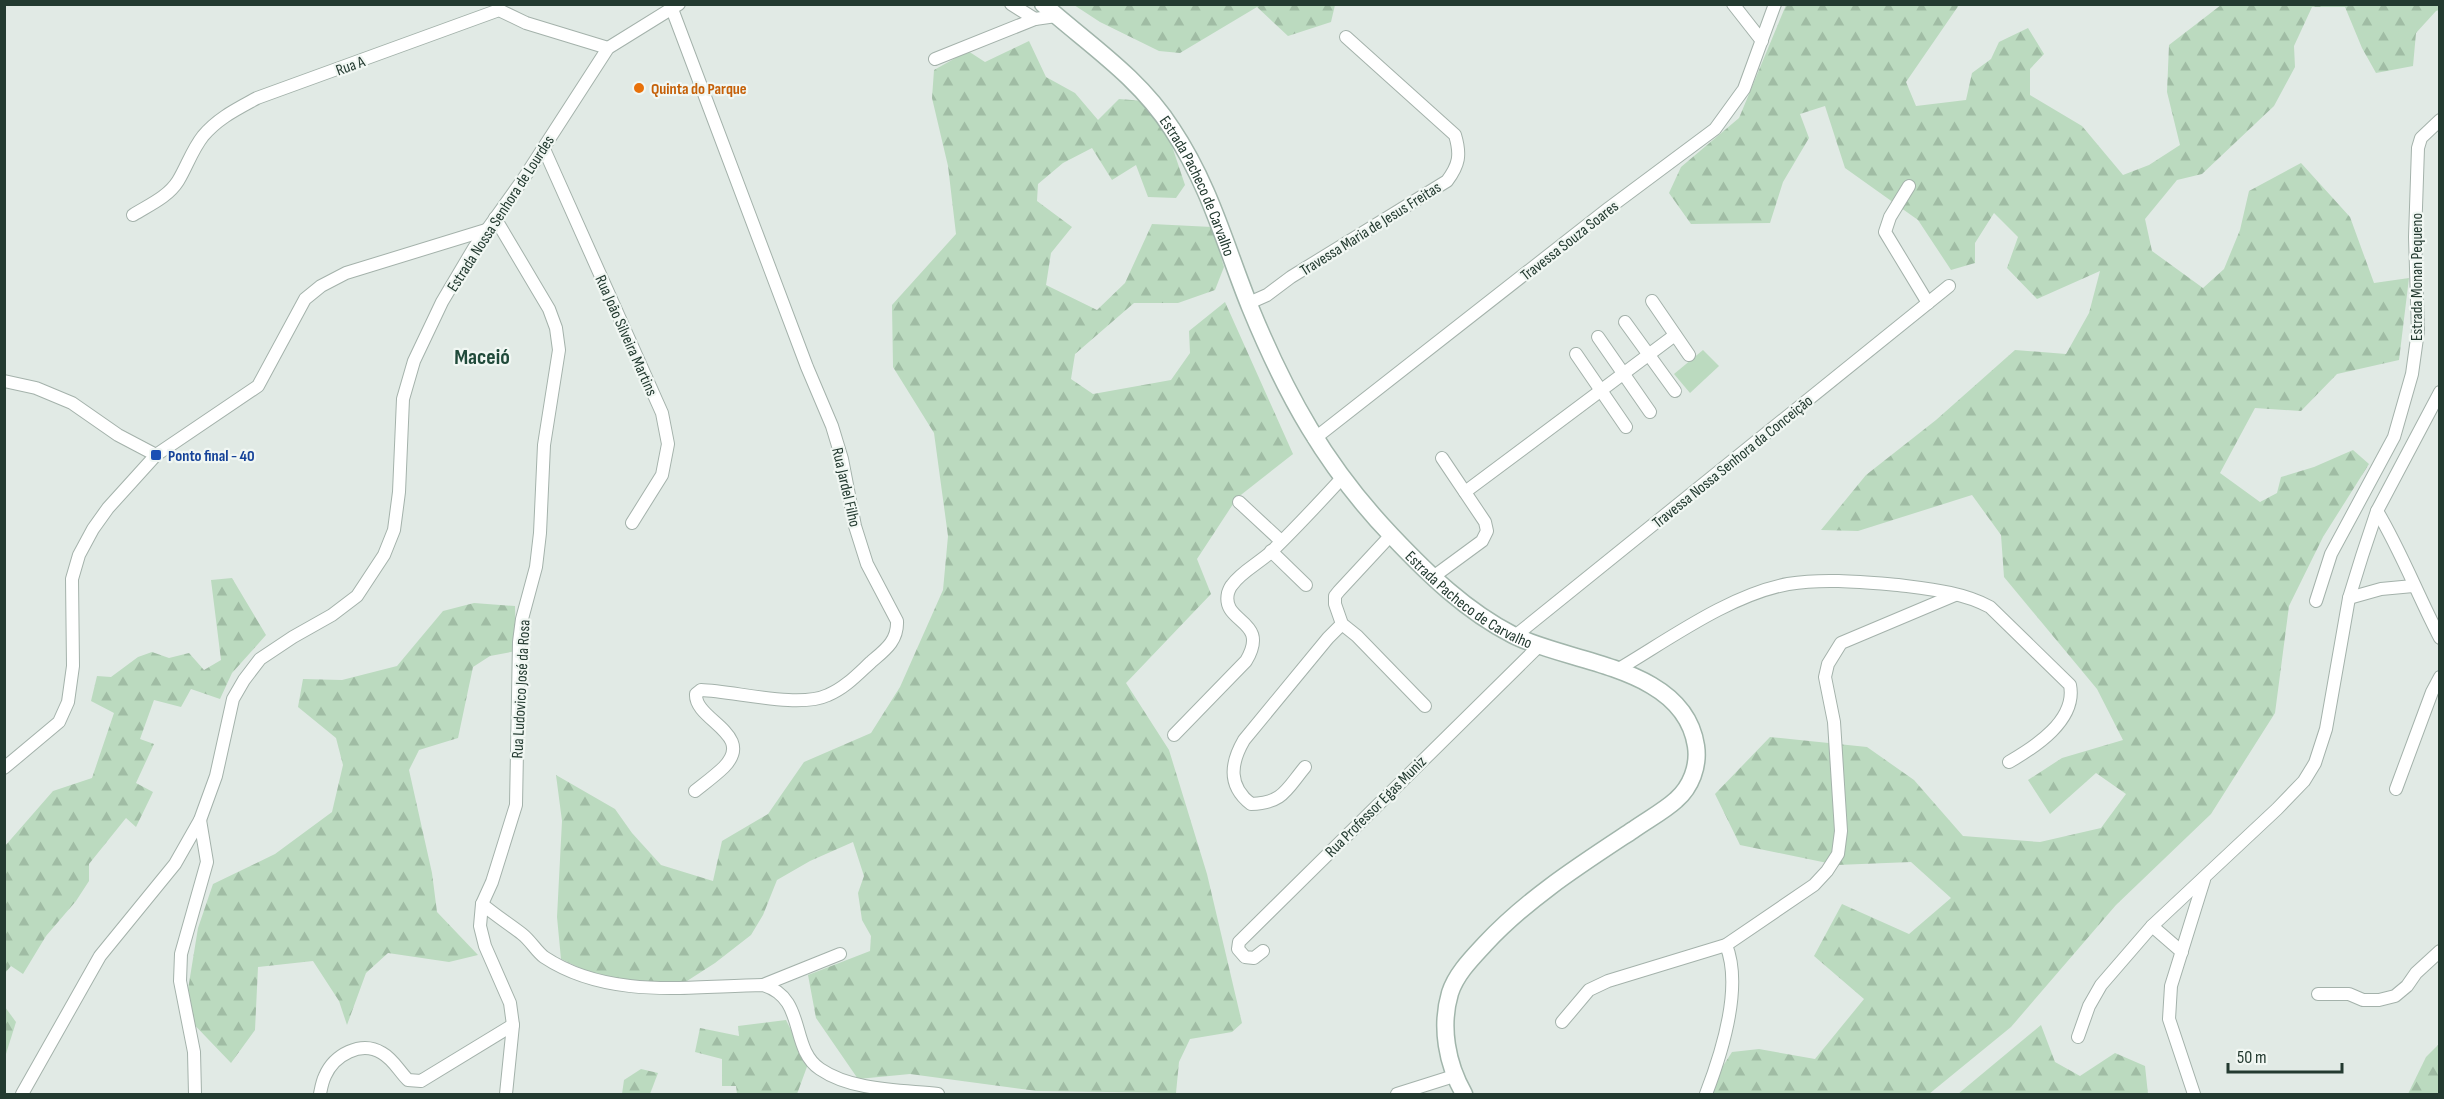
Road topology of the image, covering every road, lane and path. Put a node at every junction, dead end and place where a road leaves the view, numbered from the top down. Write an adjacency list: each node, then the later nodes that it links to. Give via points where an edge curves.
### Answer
1 (1011, 4): 6 (street)
2 (1733, 4): 8 (street)
3 (1775, 4): 8 (street, Travessa Souza Soares)
4 (498, 7): 9 (street, Rua A, via 526,23); 14 (street, Rua A, via 257,98 225,116 204,135 177,183)
5 (676, 7): 9 (street, Estrada Nossa Senhora de Lourdes); 63 (street, Rua Jardel Filho, via 832,426 867,564 897,621 897,631 889,646 827,696 796,700 701,690 696,694 697,704 729,735 732,749 725,766)
6 (1039, 12): 10 (street); 19 (main road, Estrada Pacheco de Carvalho, via 1056,16 1132,79 1172,128 1212,203)
7 (1346, 37): 19 (street, Travessa Maria de Jesus Freitas, via 1455,135 1460,151 1458,167 1447,181)
8 (1762, 41): 34 (street, Travessa Souza Soares, via 1744,88 1715,129)
9 (608, 48): 12 (street, Estrada Nossa Senhora de Lourdes)
10 (935, 59)
11 (2439, 120): 50 (street, Estrada Monan Pequeno, via 2421,138 2418,148 2418,331 2412,374 2394,437 2331,555)
12 (544, 148): 15 (street, Estrada Nossa Senhora de Lourdes); 41 (street, Rua João Silveira Martins, via 662,413 668,444 662,475)
13 (1909, 186): 20 (street, via 1885,232)
14 (133, 215)
15 (495, 218): 16 (street, Estrada Nossa Senhora de Lourdes); 66 (street, Rua Ludovico José da Rosa, via 549,309 559,350 544,446 536,567 519,642 516,805)
16 (486, 230): 35 (street, via 345,273 321,286 305,299 258,386); 64 (street, Estrada Nossa Senhora de Lourdes, via 442,302 414,361 403,399 394,530 384,555 357,596 260,659 244,680 233,699 216,776)
17 (1949, 286): 20 (street, Travessa Nossa Senhora da Conceição)
18 (1652, 301): 22 (street)
19 (1249, 303): 34 (main road, Estrada Pacheco de Carvalho, via 1269,353)
20 (1929, 303): 52 (street, Travessa Nossa Senhora da Conceição)
21 (1625, 322): 25 (street)
22 (1675, 335): 25 (street); 26 (street)
23 (1598, 337): 27 (street)
24 (1576, 354): 29 (street)
25 (1649, 354): 27 (street); 30 (street)
26 (1689, 355)
27 (1623, 373): 29 (street); 32 (street)
28 (4, 381): 35 (street, via 36,388 72,403)
29 (1601, 390): 33 (street); 38 (street)
30 (1675, 391)
31 (2439, 392): 40 (street)
32 (1650, 412)
33 (1626, 427)
34 (1314, 439): 37 (main road, Estrada Pacheco de Carvalho)
35 (156, 455): 61 (street, via 108,507 79,555 72,579 73,666 68,702 59,722)
36 (1442, 458): 38 (street)
37 (1342, 478): 42 (main road, Estrada Pacheco de Carvalho); 43 (street)
38 (1464, 492): 45 (street, via 1485,522 1486,536)
39 (1239, 502): 43 (street)
40 (2377, 511): 47 (street); 49 (street)
41 (632, 523)
42 (1391, 535): 45 (main road, Estrada Pacheco de Carvalho); 51 (street, via 1335,596)
43 (1281, 541): 44 (street)
44 (1271, 551): 46 (street); 58 (street, via 1232,585 1228,596 1232,612 1249,626 1253,648 1246,661)
45 (1433, 577): 52 (main road, Estrada Pacheco de Carvalho, via 1468,608)
46 (1306, 585)
47 (2413, 586): 49 (street); 53 (street)
48 (1954, 595): 55 (street, via 1872,583 1815,581 1786,585 1718,611); 59 (street, via 1990,607 2070,685 2071,703 2055,726 2032,749); 68 (street, via 1841,643 1836,650 1825,677 1836,754 1841,831 1838,854 1815,885)
49 (2349, 598): 65 (street, via 2326,729 2315,763 2304,781)
50 (2316, 601)
51 (1342, 624): 57 (street); 60 (street, via 1244,740 1236,754 1233,774 1240,795 1251,804 1266,804 1279,799)
52 (1515, 636): 54 (main road, Estrada Pacheco de Carvalho)
53 (2439, 638)
54 (1540, 645): 55 (main road, Estrada Pacheco de Carvalho); 69 (street, Rua Professor Egas Muniz, via 1239,942 1238,949 1245,957 1254,958)
55 (1617, 670): 78 (main road, Estrada Pacheco de Carvalho, via 1645,681 1669,697 1690,724 1696,748 1695,774 1678,799 1562,877 1507,921 1467,964 1450,992 1446,1028)
56 (2439, 677): 62 (street)
57 (1425, 706)
58 (1174, 735)
59 (2009, 762)
60 (1305, 767)
61 (4, 768)
62 (2396, 789)
63 (695, 791)
64 (200, 820): 79 (street, Estrada Nossa Senhora de Lourdes, via 175,864 100,956); 80 (street, via 207,862 182,954 180,981 194,1052)
65 (2204, 879): 67 (street); 71 (street)
66 (482, 904): 73 (street, via 523,934 542,956 604,984 656,988); 76 (street, Rua Ludovico José da Rosa, via 480,927 510,1003)
67 (2152, 926): 71 (street); 77 (street, via 2101,985)
68 (1726, 945): 75 (street, via 1608,981 1589,990); 86 (street, via 1732,970 1728,1027)
69 (1263, 951)
70 (2439, 951): 74 (street, via 2395,996 2363,1000 2349,994)
71 (2182, 952): 87 (street, via 2171,986 2169,1019)
72 (840, 954): 73 (street)
73 (763, 984): 83 (street, via 784,996 810,1059 819,1068 858,1084)
74 (2318, 994)
75 (1562, 1022)
76 (513, 1025): 81 (street, via 421,1081 408,1080 381,1051 350,1050 325,1075); 82 (street, Rua Ludovico José da Rosa)
77 (2078, 1037)
78 (1454, 1076): 84 (street); 85 (main road, Estrada Pacheco de Carvalho)
79 (21, 1095)
80 (195, 1095)
81 (320, 1095)
82 (506, 1095)
83 (938, 1095)
84 (1397, 1095)
85 (1464, 1095)
86 (1706, 1095)
87 (2194, 1095)

